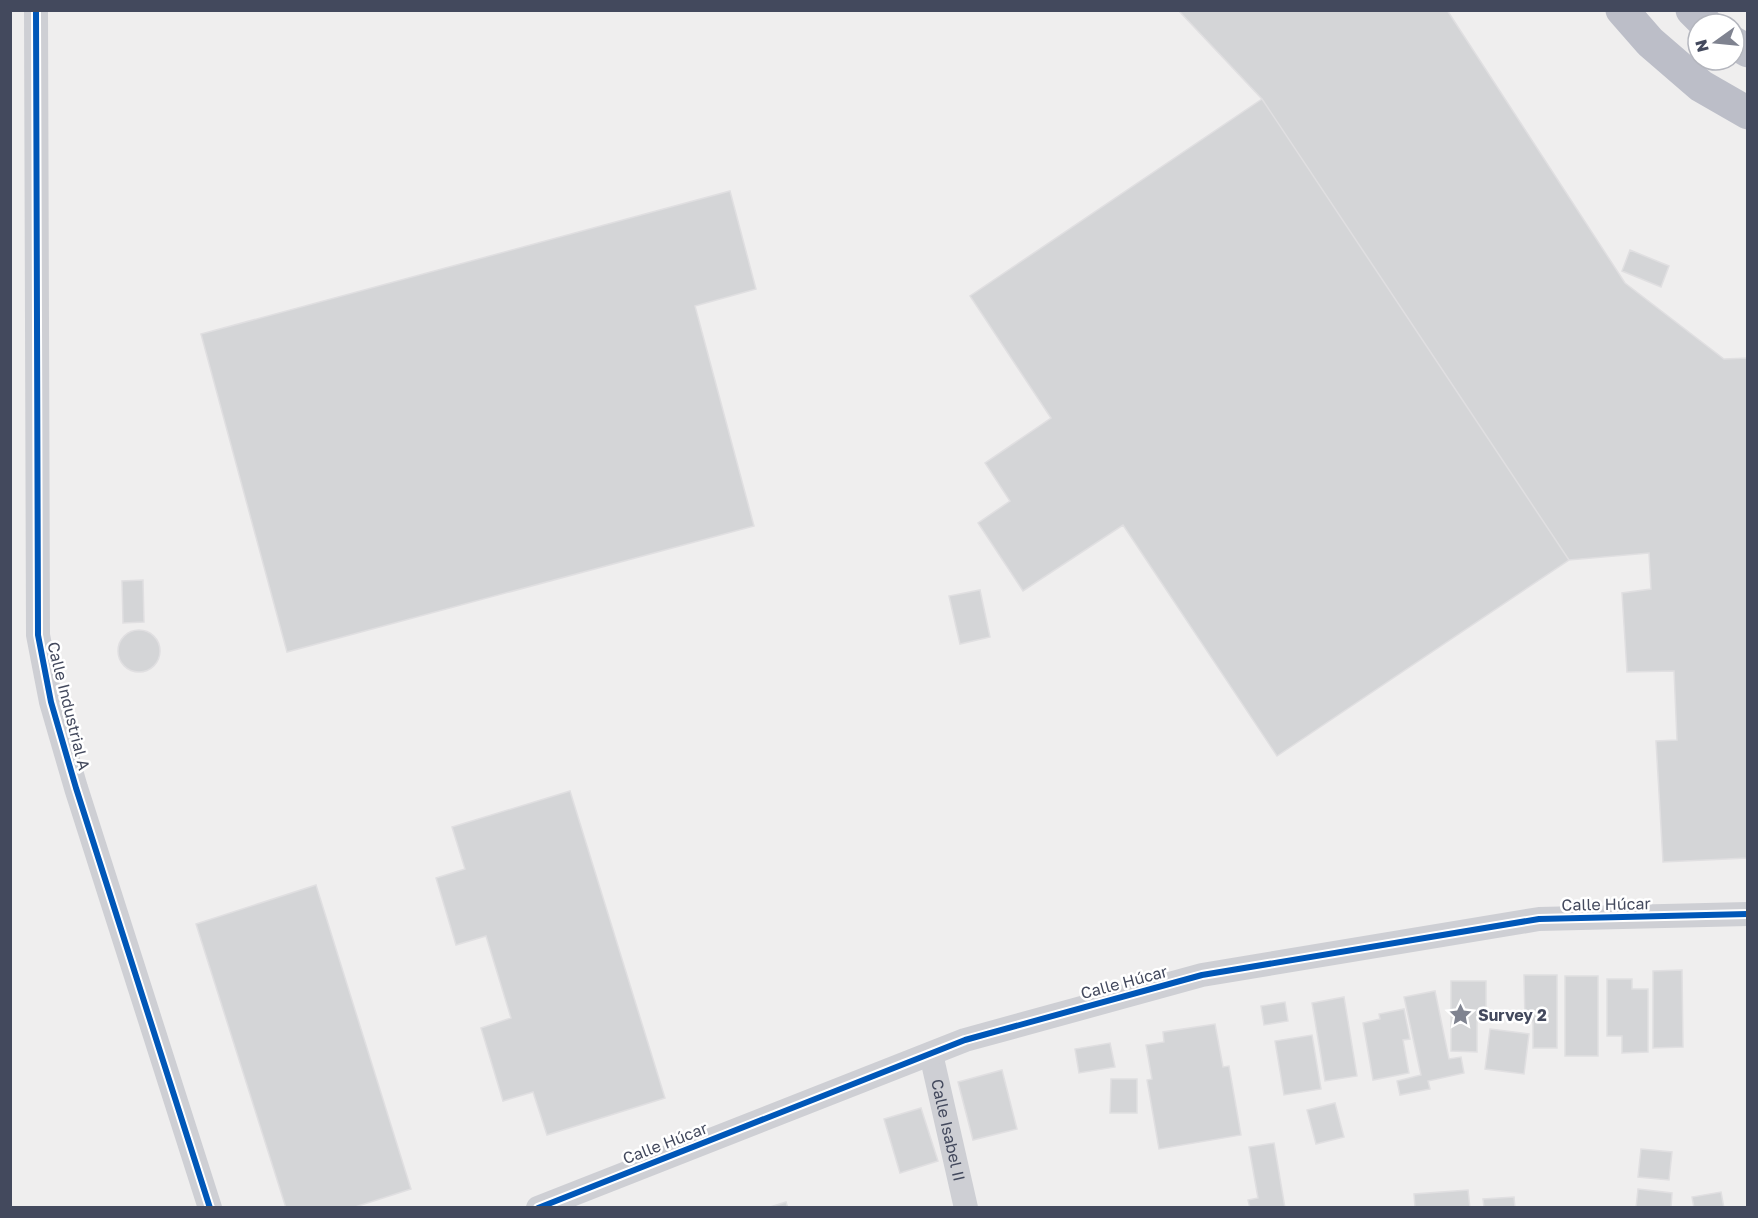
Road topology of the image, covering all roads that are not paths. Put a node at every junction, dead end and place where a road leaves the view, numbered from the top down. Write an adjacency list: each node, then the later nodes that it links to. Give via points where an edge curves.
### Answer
1 (36, 10): 6 (street, Calle Industrial A, via 38,636 51,702 76,788)
2 (1622, 10): 3 (highway, via 1650,42 1701,86)
3 (1748, 113)
4 (1748, 914): 5 (street, Calle Húcar, via 1539,919 1202,975 965,1040)
5 (931, 1053): 7 (street, Calle Húcar); 8 (street, Calle Isabel II)
6 (210, 1208)
7 (538, 1208)
8 (966, 1208)

